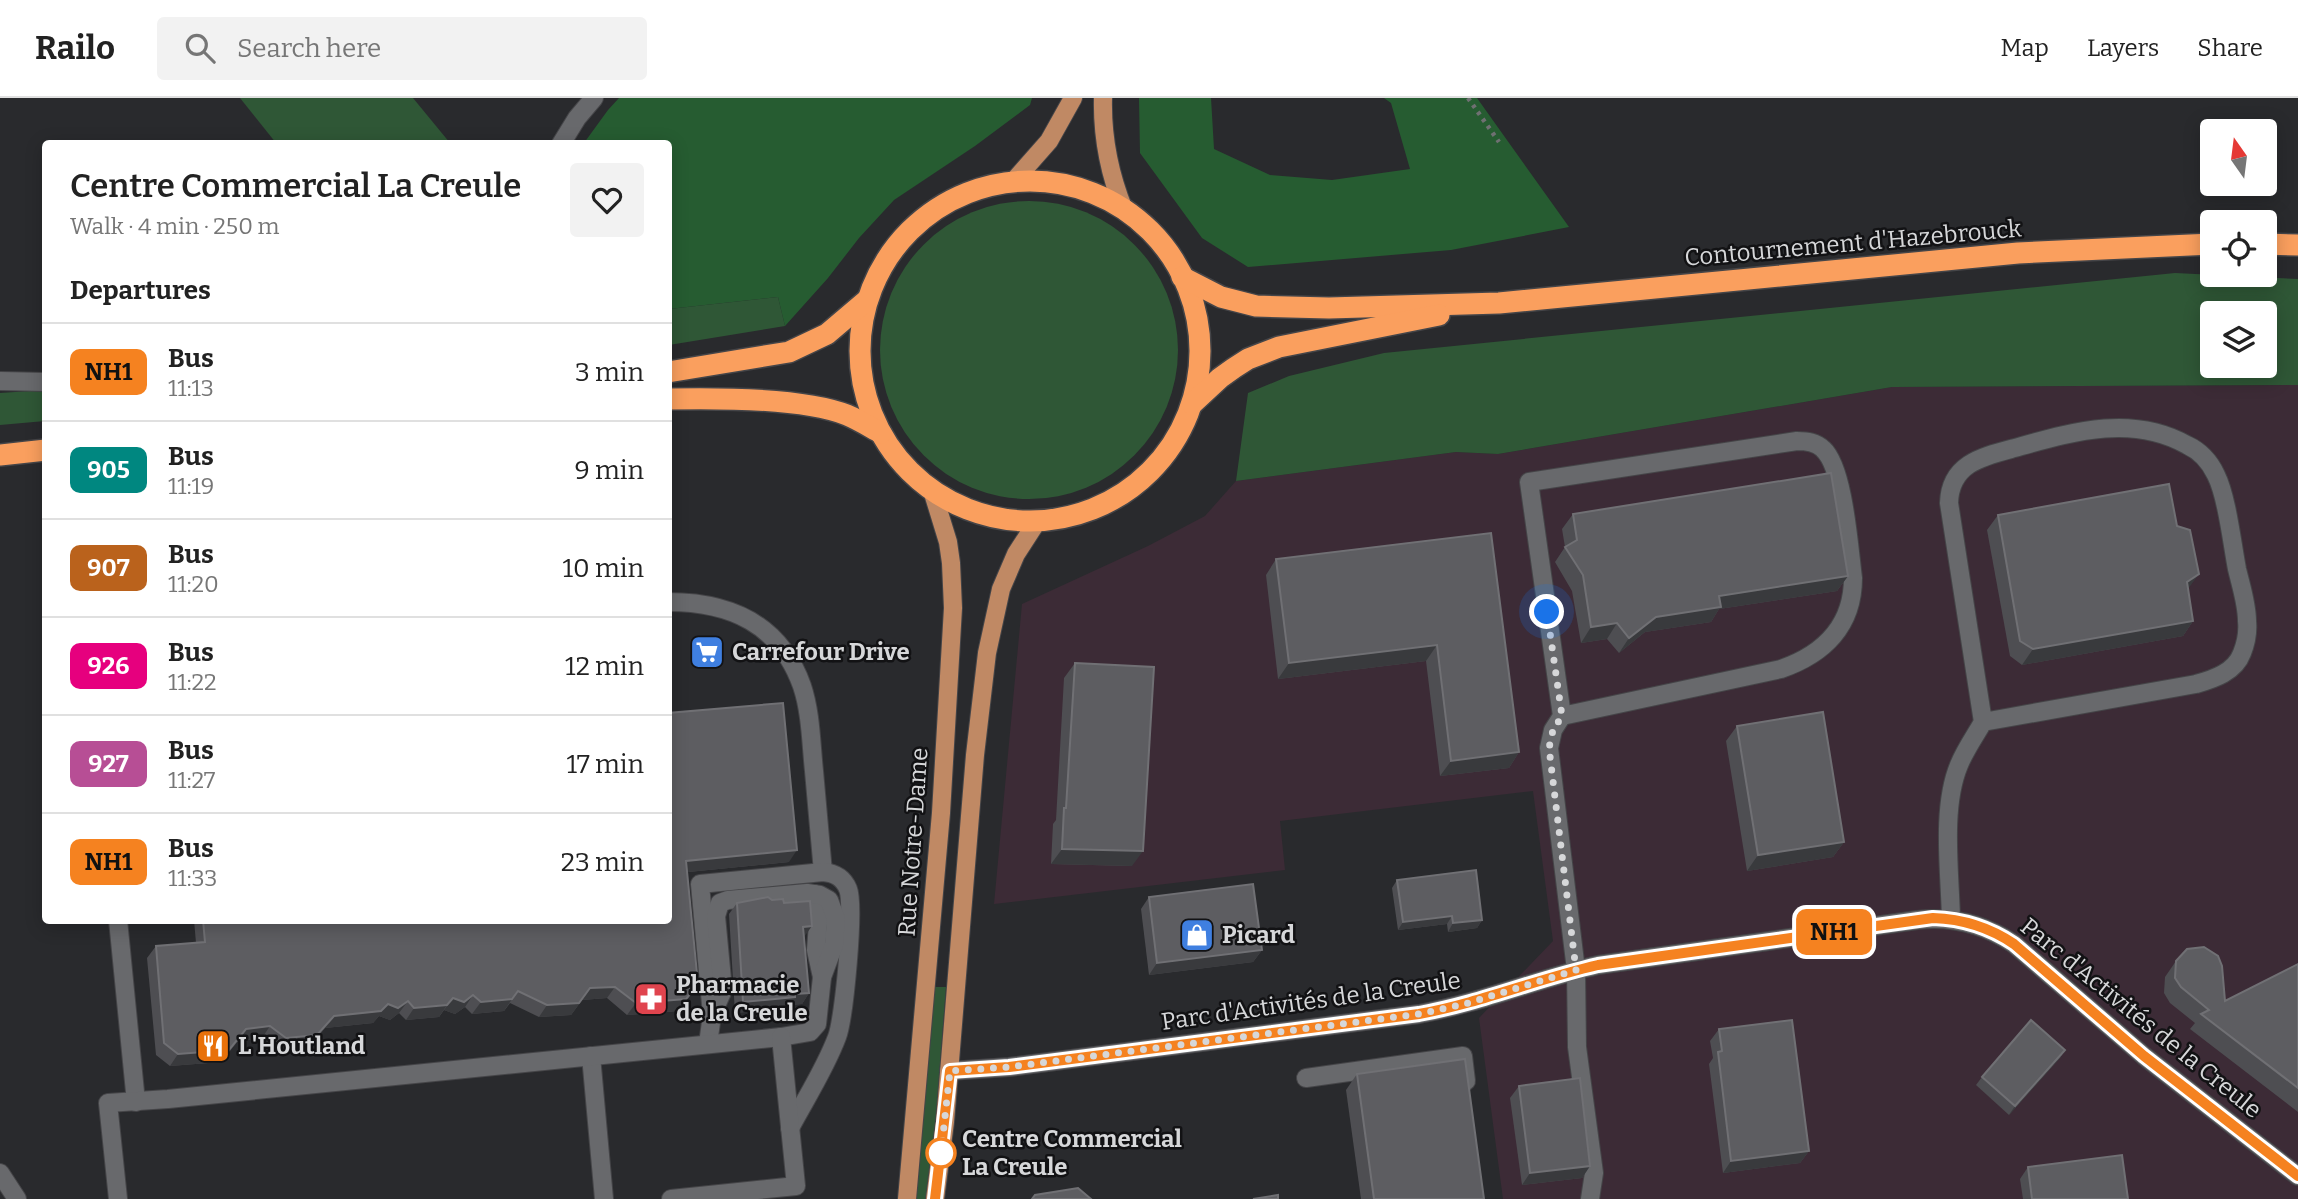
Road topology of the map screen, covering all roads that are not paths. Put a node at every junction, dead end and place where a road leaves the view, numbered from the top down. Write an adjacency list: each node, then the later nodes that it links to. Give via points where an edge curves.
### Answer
1 (594, 98): 4 (street)
2 (1073, 98): 5 (main road, via 1049,141)
3 (1103, 98): 6 (main road, via 1107,160)
4 (563, 140)
5 (1012, 183): 6 (highway, via 1045,182 1079,189); 11 (highway, via 968,193 922,220 887,259)
6 (1124, 210): 10 (highway, via 1152,233)
7 (2277, 244): 9 (highway)
8 (2200, 245): 12 (highway, Contournement d'Hazebrouck, via 2018,253)
9 (2298, 245)
10 (1182, 277): 12 (highway, Contournement d'Hazebrouck, via 1221,297 1256,306); 17 (highway, via 1194,308 1199,340)
11 (867, 300): 13 (highway, via 827,334 789,352); 18 (highway, via 860,368)
12 (1499, 303): 17 (highway, Contournement d'Hazebrouck, via 1279,347 1234,368)
13 (672, 371)
14 (0, 382): 15 (street)
15 (42, 382)
16 (672, 399): 18 (highway, via 810,407 846,415)
17 (1191, 405): 22 (highway, via 1165,454 1125,491 1074,515)
18 (881, 433): 21 (highway, via 908,470)
19 (42, 450): 20 (highway)
20 (0, 455)
21 (932, 490): 22 (highway, via 975,512); 45 (main road, Rue Notre-Dame, via 948,542 954,608)
22 (1038, 520): 34 (main road, via 1009,570 989,641 975,755)
23 (672, 602): 26 (street, via 715,605 736,612 770,635 784,651 806,704)
24 (1562, 716): 24 (street, via 1529,482 1797,440 1822,448 1839,482 1853,578 1847,611 1830,640 1810,657 1782,668); 29 (street, via 1549,748)
25 (1983, 722): 25 (street, via 1950,503 1950,491 1960,471 1998,452 2114,427 2154,432 2198,451 2220,485 2248,621 2236,664 2196,684); 27 (street, via 1959,765 1952,793)
26 (823, 872): 30 (street, via 700,884); 38 (street, via 840,877 850,899 842,1017 837,1038)
27 (1951, 919): 29 (street, Parc d'Activités de la Creule, via 1917,920); 40 (street, Parc d'Activités de la Creule, via 1983,927 2014,944 2144,1056)
28 (118, 924): 37 (street)
29 (1576, 970): 34 (street, Parc d'Activités de la Creule, via 1419,1014); 47 (street, via 1577,1047 1594,1173)
30 (712, 1015): 31 (street, via 723,990 716,916 720,903 814,894 822,977 819,1017 814,1029); 32 (street)
31 (781, 1037): 32 (street); 38 (street)
32 (708, 1044): 33 (street)
33 (591, 1056): 37 (street); 43 (street)
34 (950, 1071): 46 (main road)
35 (1306, 1078): 36 (street, via 1462,1056)
36 (1468, 1095)
37 (136, 1102): 42 (street, via 108,1103)
38 (790, 1128): 44 (street, via 796,1186)
39 (0, 1173): 41 (street)
40 (2298, 1176)
41 (17, 1199)
42 (118, 1199)
43 (604, 1199)
44 (671, 1199)
45 (907, 1199)
46 (935, 1199)
47 (1590, 1199)

